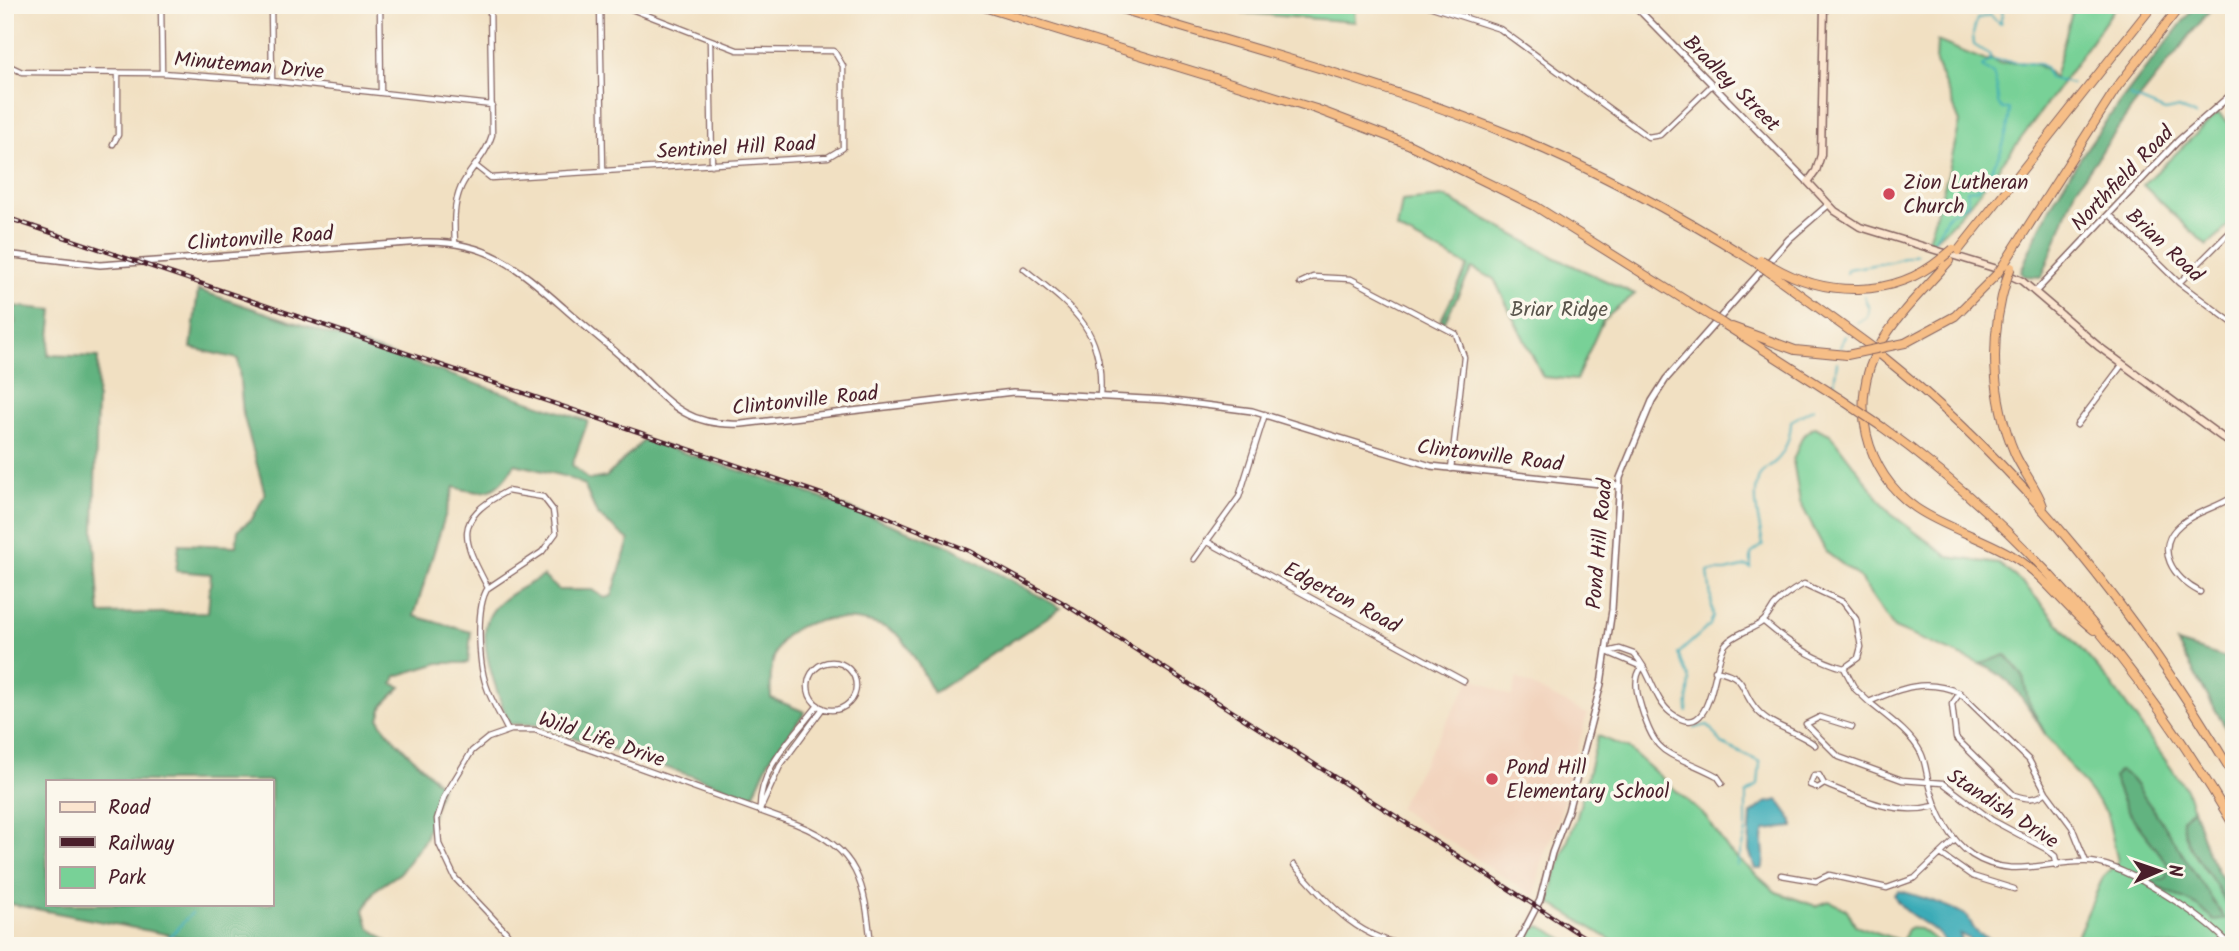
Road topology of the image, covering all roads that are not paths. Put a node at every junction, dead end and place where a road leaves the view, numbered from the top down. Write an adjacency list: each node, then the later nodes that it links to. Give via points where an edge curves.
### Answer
1 (160, 5): 17 (street)
2 (271, 5): 19 (street)
3 (380, 5): 21 (street)
4 (490, 5): 23 (street)
5 (600, 5): 27 (street)
6 (621, 5): 15 (street, Sentinel Hill Road)
7 (977, 5): 41 (highway, bridge, via 1315,109 1401,141 1528,203)
8 (1108, 5): 36 (highway, bridge, via 1482,124 1628,189)
9 (1426, 5): 20 (street, via 1500,29 1648,137 1660,135)
10 (1634, 5): 20 (street, Bradley Street)
11 (1746, 5): 14 (street)
12 (2153, 5): 34 (highway, bridge)
13 (2180, 5): 35 (highway, via 2118,87)
14 (1824, 7): 28 (main road, via 1821,155)
15 (710, 41): 25 (street); 25 (street, Sentinel Hill Road, via 748,52 834,51 842,60 844,84 844,144 838,154)
16 (5, 64): 18 (street, Minuteman Drive, via 22,72)
17 (162, 73): 18 (street, Minuteman Drive); 19 (street, Minuteman Drive)
18 (118, 75): 24 (street, via 118,135)
19 (272, 81): 21 (street, Minuteman Drive)
20 (1712, 85): 28 (street, Bradley Street)
21 (381, 92): 23 (street, Minuteman Drive)
22 (2234, 92): 30 (street, Northfield Road)
23 (492, 105): 26 (street, via 492,135)
24 (113, 144)
25 (712, 164): 27 (street, Sentinel Hill Road)
26 (477, 167): 27 (street, Sentinel Hill Road, via 491,178); 32 (street, via 456,199)
27 (603, 171)
28 (1808, 182): 29 (main road)
29 (1828, 205): 40 (main road, via 1867,230 1994,268); 49 (street, Pond Hill Road, via 1789,239 1662,383)
30 (2108, 213): 39 (street, Brian Road); 40 (street, Northfield Road)
31 (2234, 228): 39 (street)
32 (455, 243): 33 (street, Clintonville Road, via 100,265); 44 (street, Clintonville Road, via 492,253 520,270 611,347 669,404 707,423 742,424 1013,392)
33 (5, 254)
34 (1946, 260): 36 (highway, via 1900,281 1857,290 1816,285); 57 (highway, via 1888,333 1871,363 1863,404 1873,455 1889,482 1910,504 2023,563)
35 (2008, 265): 41 (highway, bridge, via 1955,316 1905,343 1847,355 1795,350); 51 (highway, bridge, via 1995,334 1998,395 2012,447)
36 (1770, 268): 51 (highway, bridge, via 1872,347 1965,429)
37 (1024, 269): 44 (street, via 1071,307 1092,338 1101,359)
38 (1300, 283): 48 (street, via 1313,277 1351,279 1456,334 1464,357)
39 (2179, 283): 42 (street, Brian Road)
40 (2036, 291): 43 (main road)
41 (1724, 324): 57 (highway, bridge, via 1839,398 1950,481 2008,532)
42 (2234, 324)
43 (2122, 365): 46 (street); 47 (main road)
44 (1100, 396): 45 (street, Clintonville Road, via 1219,404)
45 (1265, 414): 48 (street, Clintonville Road, via 1400,458); 52 (street, via 1239,497)
46 (2077, 425)
47 (2234, 446)
48 (1451, 469): 49 (street, Clintonville Road)
49 (1619, 486): 58 (street, Pond Hill Road)
50 (2234, 496): 55 (street, via 2191,517 2171,536 2167,549 2171,568 2186,585)
51 (2044, 509): 72 (highway, via 2148,640)
52 (1206, 541): 53 (street); 62 (street, Edgerton Road)
53 (1194, 559)
54 (488, 588): 54 (street, via 466,536 470,518 483,504 507,491 543,497 553,510 556,533 542,552); 67 (street, via 483,596 480,643 486,685)
55 (2200, 592)
56 (1764, 622): 60 (street); 60 (street, via 1788,593 1804,584 1843,602 1856,619 1861,648 1858,658); 61 (street, via 1726,643)
57 (2105, 636): 79 (highway, via 2164,714)
58 (1607, 652): 59 (street); 90 (street, Pond Hill Road, via 1569,811 1540,900)
59 (1642, 667): 61 (street, via 1667,709 1683,719 1707,711); 74 (street, via 1637,686 1650,738 1666,753 1717,776)
60 (1844, 668): 64 (street, via 1855,690)
61 (1715, 670): 69 (street, via 1734,674 1756,710)
62 (1464, 681)
63 (1960, 692): 64 (street, via 1906,685); 76 (street, via 2029,760); 76 (street, via 1952,704 1956,738 2014,795 2040,798)
64 (1869, 702): 73 (street, via 1916,745)
65 (820, 707): 65 (street, via 808,688 812,672 824,663 839,663 855,679 854,694 837,710); 68 (street)
66 (1852, 726): 73 (street, via 1820,717 1806,724 1839,757 1902,780)
67 (508, 730): 78 (street, Wild Life Drive, via 535,730); 87 (street, Wild Life Drive, via 480,744 463,763 438,810 437,831 443,858 455,878)
68 (799, 736): 70 (street); 71 (street)
69 (1815, 745)
70 (773, 762): 71 (street); 78 (street, via 759,799)
71 (780, 766): 78 (street)
72 (2234, 776)
73 (1928, 780): 77 (street); 84 (street, Standish Drive, via 1943,783 1992,820 2046,849 2055,856)
74 (1722, 783)
75 (1824, 784): 77 (street, via 1889,810)
76 (2046, 792): 82 (street, via 2072,827)
77 (1936, 806): 80 (street)
78 (760, 811): 88 (street, Wild Life Drive, via 821,834 845,855 863,887)
79 (2234, 826)
80 (1955, 840): 81 (street); 84 (street, via 1995,866 2016,870)
81 (1942, 855): 85 (street, via 1915,878 1887,888 1829,874 1816,881); 86 (street, via 1972,876)
82 (2086, 862): 84 (street); 91 (street, via 2117,870 2155,890 2197,915)
83 (1294, 865): 89 (street, via 1338,915 1364,933)
84 (2057, 866)
85 (1781, 875)
86 (2014, 889)
87 (516, 946)
88 (871, 946)
89 (1411, 946)
90 (1516, 946)
91 (2231, 946)

